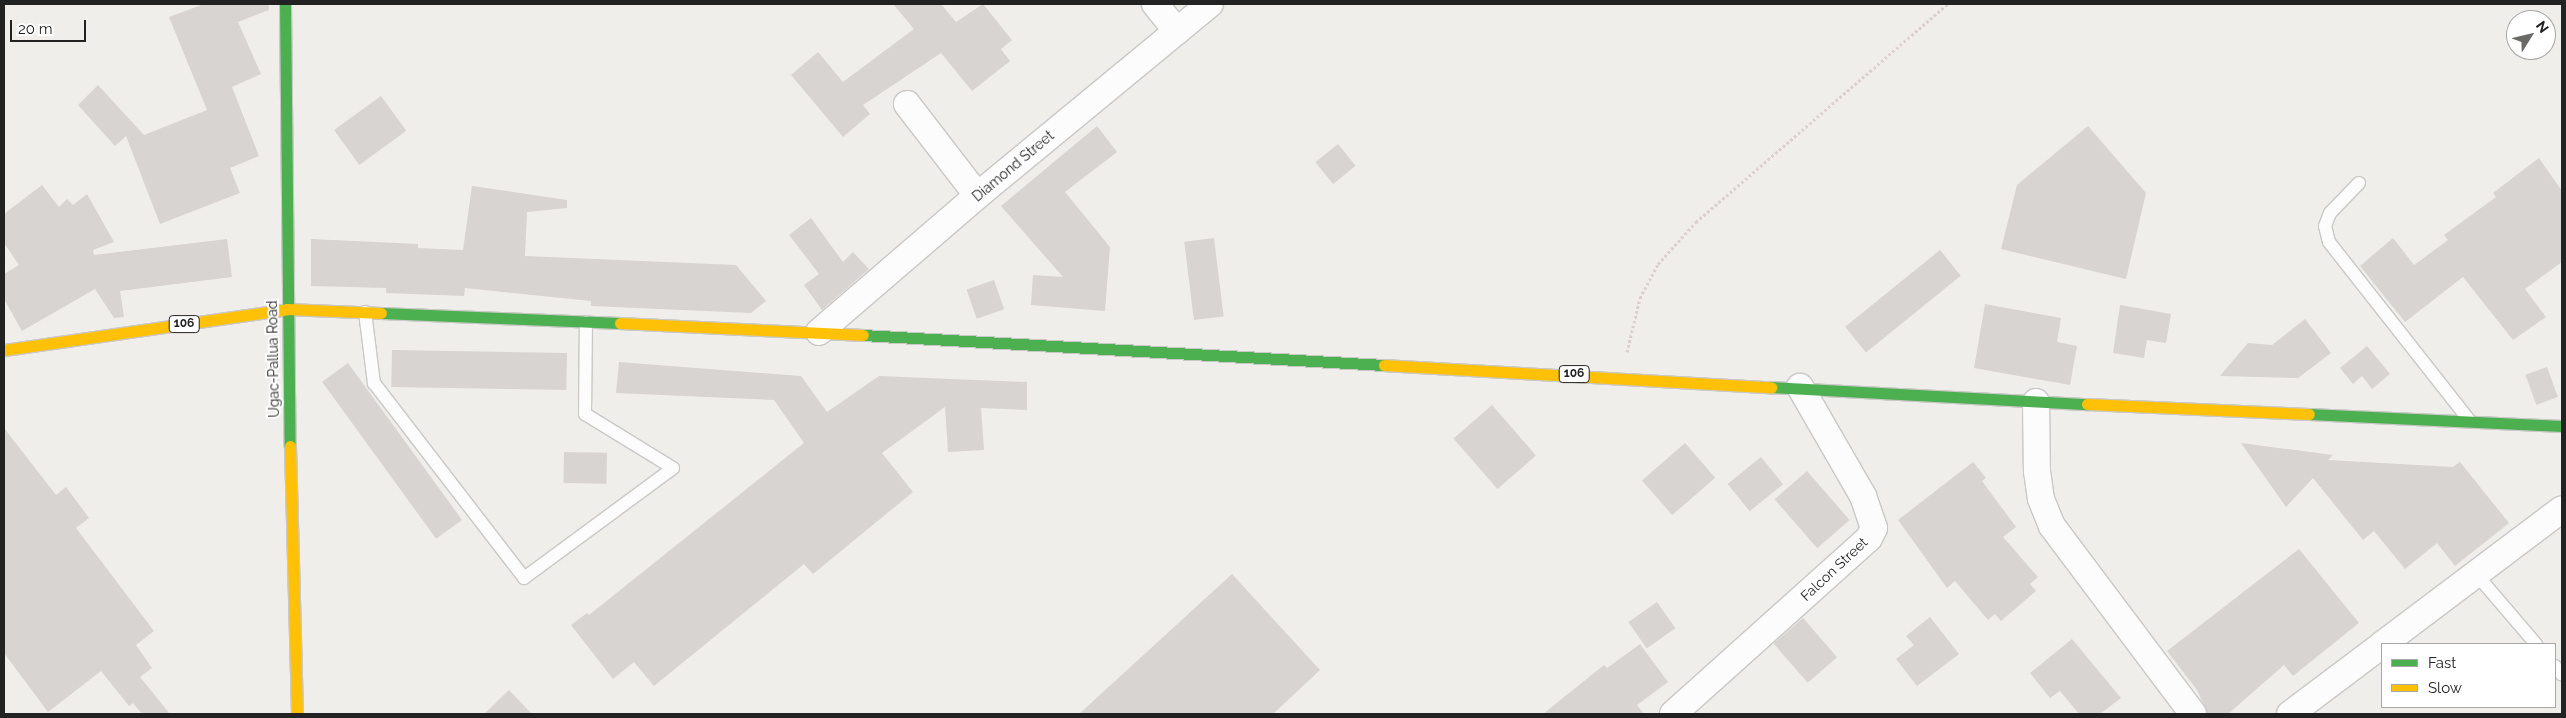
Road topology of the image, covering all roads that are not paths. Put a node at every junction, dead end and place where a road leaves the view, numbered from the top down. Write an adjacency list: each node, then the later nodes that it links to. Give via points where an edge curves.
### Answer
1 (285, 4): 8 (main road, Ugac-Pallua Road)
2 (1155, 4): 4 (street)
3 (1210, 4): 4 (street, Diamond Street)
4 (1177, 31): 7 (street, Diamond Street)
5 (907, 104): 7 (street)
6 (2359, 183): 15 (lane, via 2330,213 2325,226 2329,242)
7 (977, 196): 11 (street, Diamond Street)
8 (287, 309): 9 (main road, 106); 12 (main road, 106); 22 (main road, Ugac-Pallua Road)
9 (365, 312): 10 (main road, 106); 10 (lane, via 374,383 524,578 674,468 585,414)
10 (586, 322): 11 (main road, 106)
11 (819, 332): 13 (main road, 106)
12 (4, 350)
13 (1800, 387): 14 (main road, 106); 23 (street, Falcon Street, via 1863,496 1874,528 1869,538)
14 (2036, 402): 15 (main road, 106); 24 (street, via 2037,471 2041,499 2052,526)
15 (2471, 422): 16 (main road, 106)
16 (2562, 426)
17 (2562, 509): 18 (street)
18 (2476, 574): 19 (street); 20 (lane)
19 (2386, 643)
20 (2535, 643)
21 (2381, 646): 25 (street)
22 (297, 714)
23 (1673, 714)
24 (2193, 714)
25 (2290, 714)

